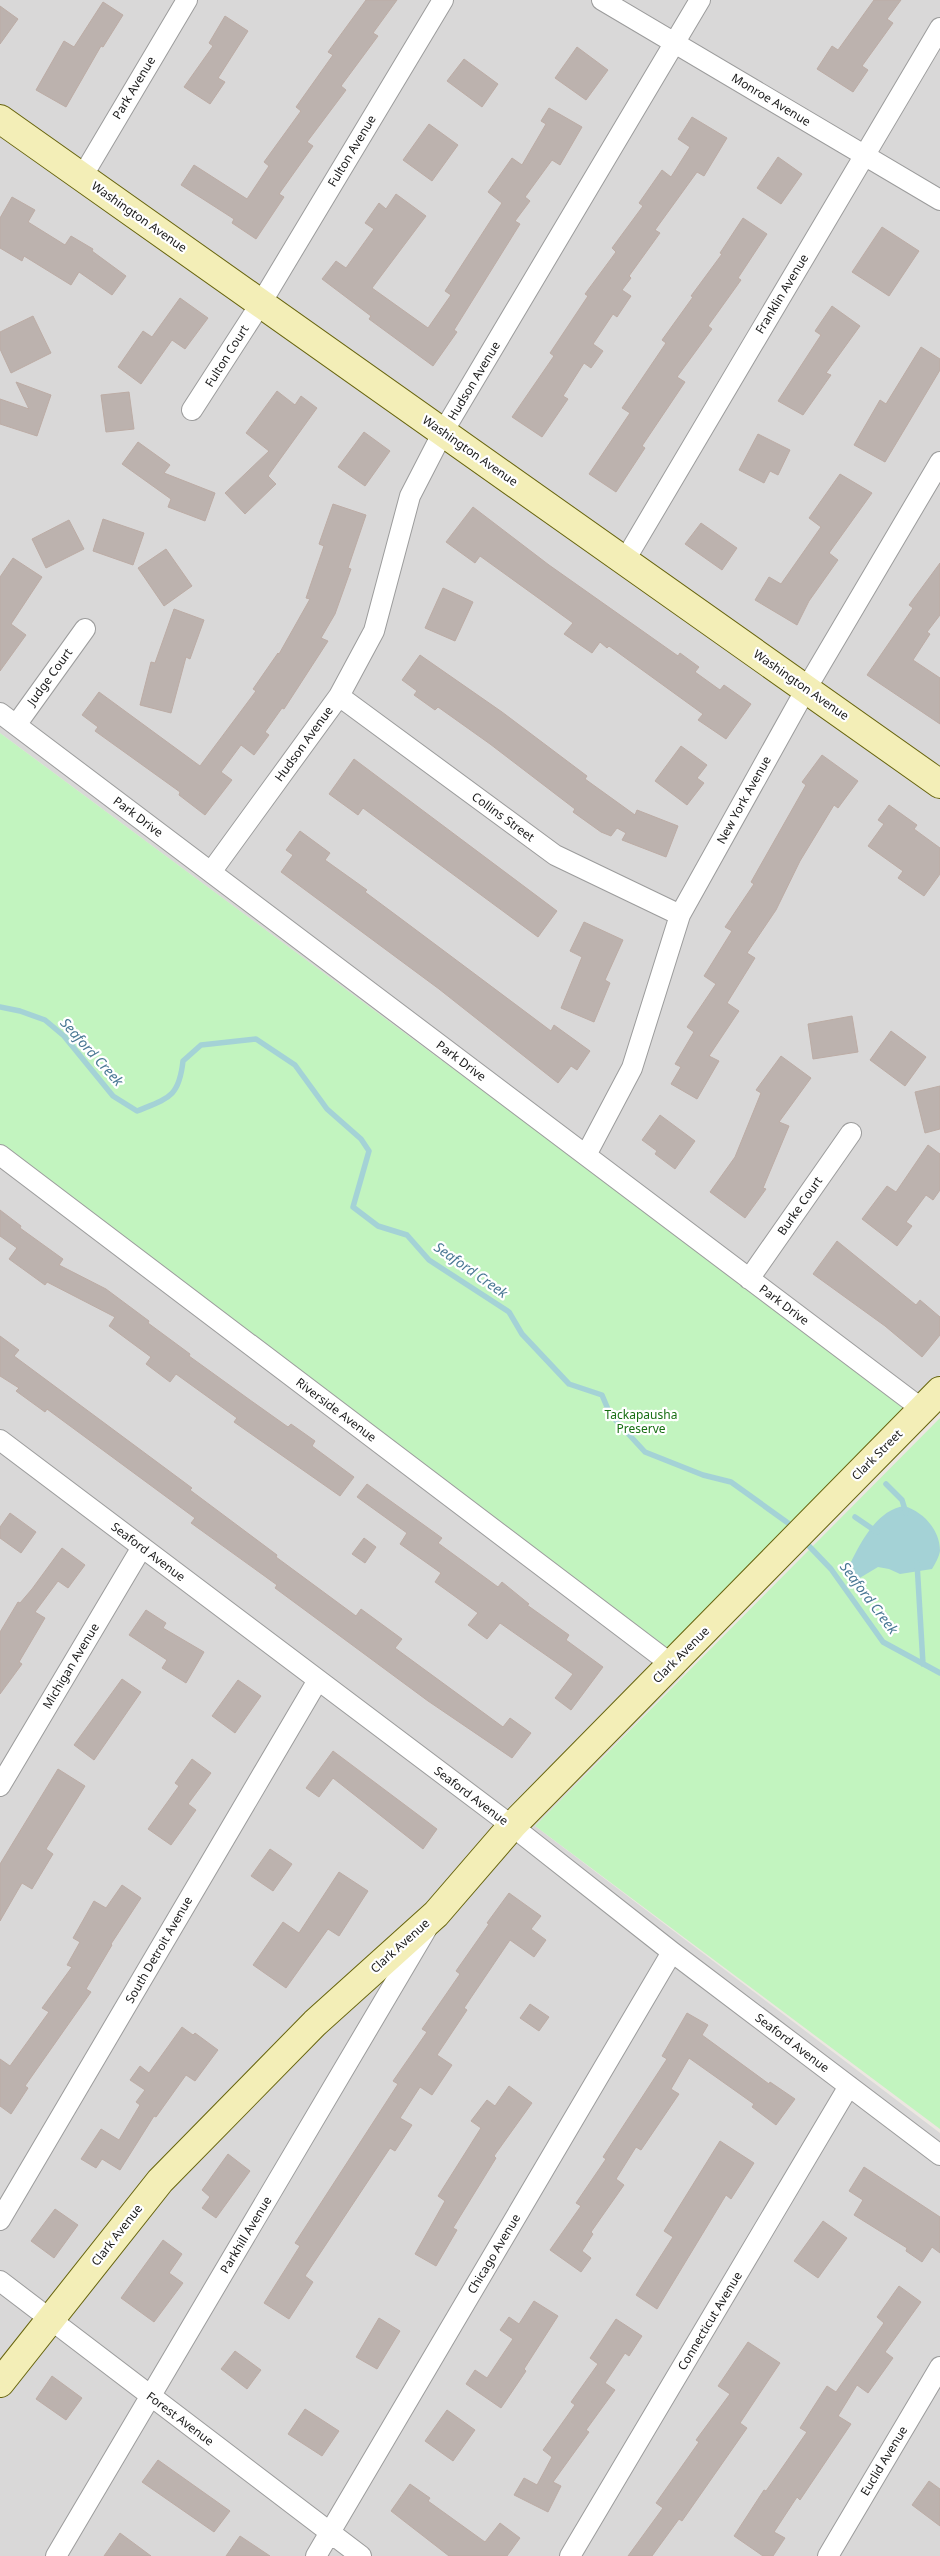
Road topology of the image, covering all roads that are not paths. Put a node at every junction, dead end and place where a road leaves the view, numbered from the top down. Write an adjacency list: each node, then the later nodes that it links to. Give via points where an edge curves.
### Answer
1 (187, 0): 9 (street, Park Avenue)
2 (443, 0): 11 (street, Fulton Avenue)
3 (602, 0): 6 (street, Monroe Avenue)
4 (700, 0): 6 (street, Hudson Avenue)
5 (940, 28): 8 (street, Franklin Avenue)
6 (674, 43): 8 (street, Monroe Avenue); 13 (street, Hudson Avenue)
7 (0, 119): 9 (street, Washington Avenue)
8 (864, 156): 10 (street, Monroe Avenue); 15 (street, Franklin Avenue)
9 (82, 177): 11 (street, Washington Avenue)
10 (940, 200)
11 (261, 302): 12 (street, Fulton Court); 13 (street, Washington Avenue)
12 (192, 410)
13 (443, 432): 15 (street, Washington Avenue); 18 (street, Hudson Avenue, via 410,496 374,631)
14 (940, 462): 17 (street, New York Avenue)
15 (625, 560): 17 (street, Washington Avenue)
16 (85, 629): 20 (street, Judge Court)
17 (806, 689): 21 (street, Washington Avenue); 23 (street, New York Avenue)
18 (338, 696): 22 (street, Hudson Avenue); 23 (street, Collins Street, via 555,855)
19 (0, 713): 20 (street, Park Drive)
20 (16, 725): 22 (street, Park Drive)
21 (940, 784)
22 (211, 872): 26 (street, Park Drive)
23 (680, 915): 26 (street, New York Avenue, via 632,1068)
24 (851, 1133): 27 (street, Burke Court)
25 (0, 1155): 32 (street, Riverside Avenue)
26 (586, 1155): 27 (street, Park Drive)
27 (748, 1279): 28 (street, Park Drive)
28 (931, 1400): 30 (street, Clark Street)
29 (0, 1440): 31 (street, Seaford Avenue)
30 (813, 1520): 32 (street, Clark Avenue)
31 (142, 1547): 33 (street, Seaford Avenue); 34 (street, Michigan Avenue)
32 (672, 1664): 35 (street, Clark Avenue)
33 (318, 1680): 35 (street, Seaford Avenue); 40 (street, South Detroit Avenue)
34 (0, 1786)
35 (512, 1826): 36 (street, Clark Avenue); 37 (street, Seaford Avenue)
36 (436, 1914): 42 (street, Clark Avenue, via 315,2023 160,2181); 45 (street, Parkhill Avenue)
37 (672, 1952): 38 (street, Seaford Avenue); 46 (street, Chicago Avenue)
38 (849, 2086): 39 (street, Seaford Avenue); 50 (street, Connecticut Avenue)
39 (940, 2155)
40 (0, 2220)
41 (0, 2281): 42 (street, Forest Avenue)
42 (50, 2320): 44 (street, Clark Avenue); 45 (street, Forest Avenue)
43 (940, 2367): 51 (street, Euclid Avenue)
44 (0, 2383)
45 (150, 2397): 46 (street, Forest Avenue); 47 (street, Parkhill Avenue)
46 (330, 2532): 48 (street, Chicago Avenue); 49 (street, Forest Avenue)
47 (56, 2556)
48 (316, 2556)
49 (361, 2556)
50 (570, 2556)
51 (828, 2556)

